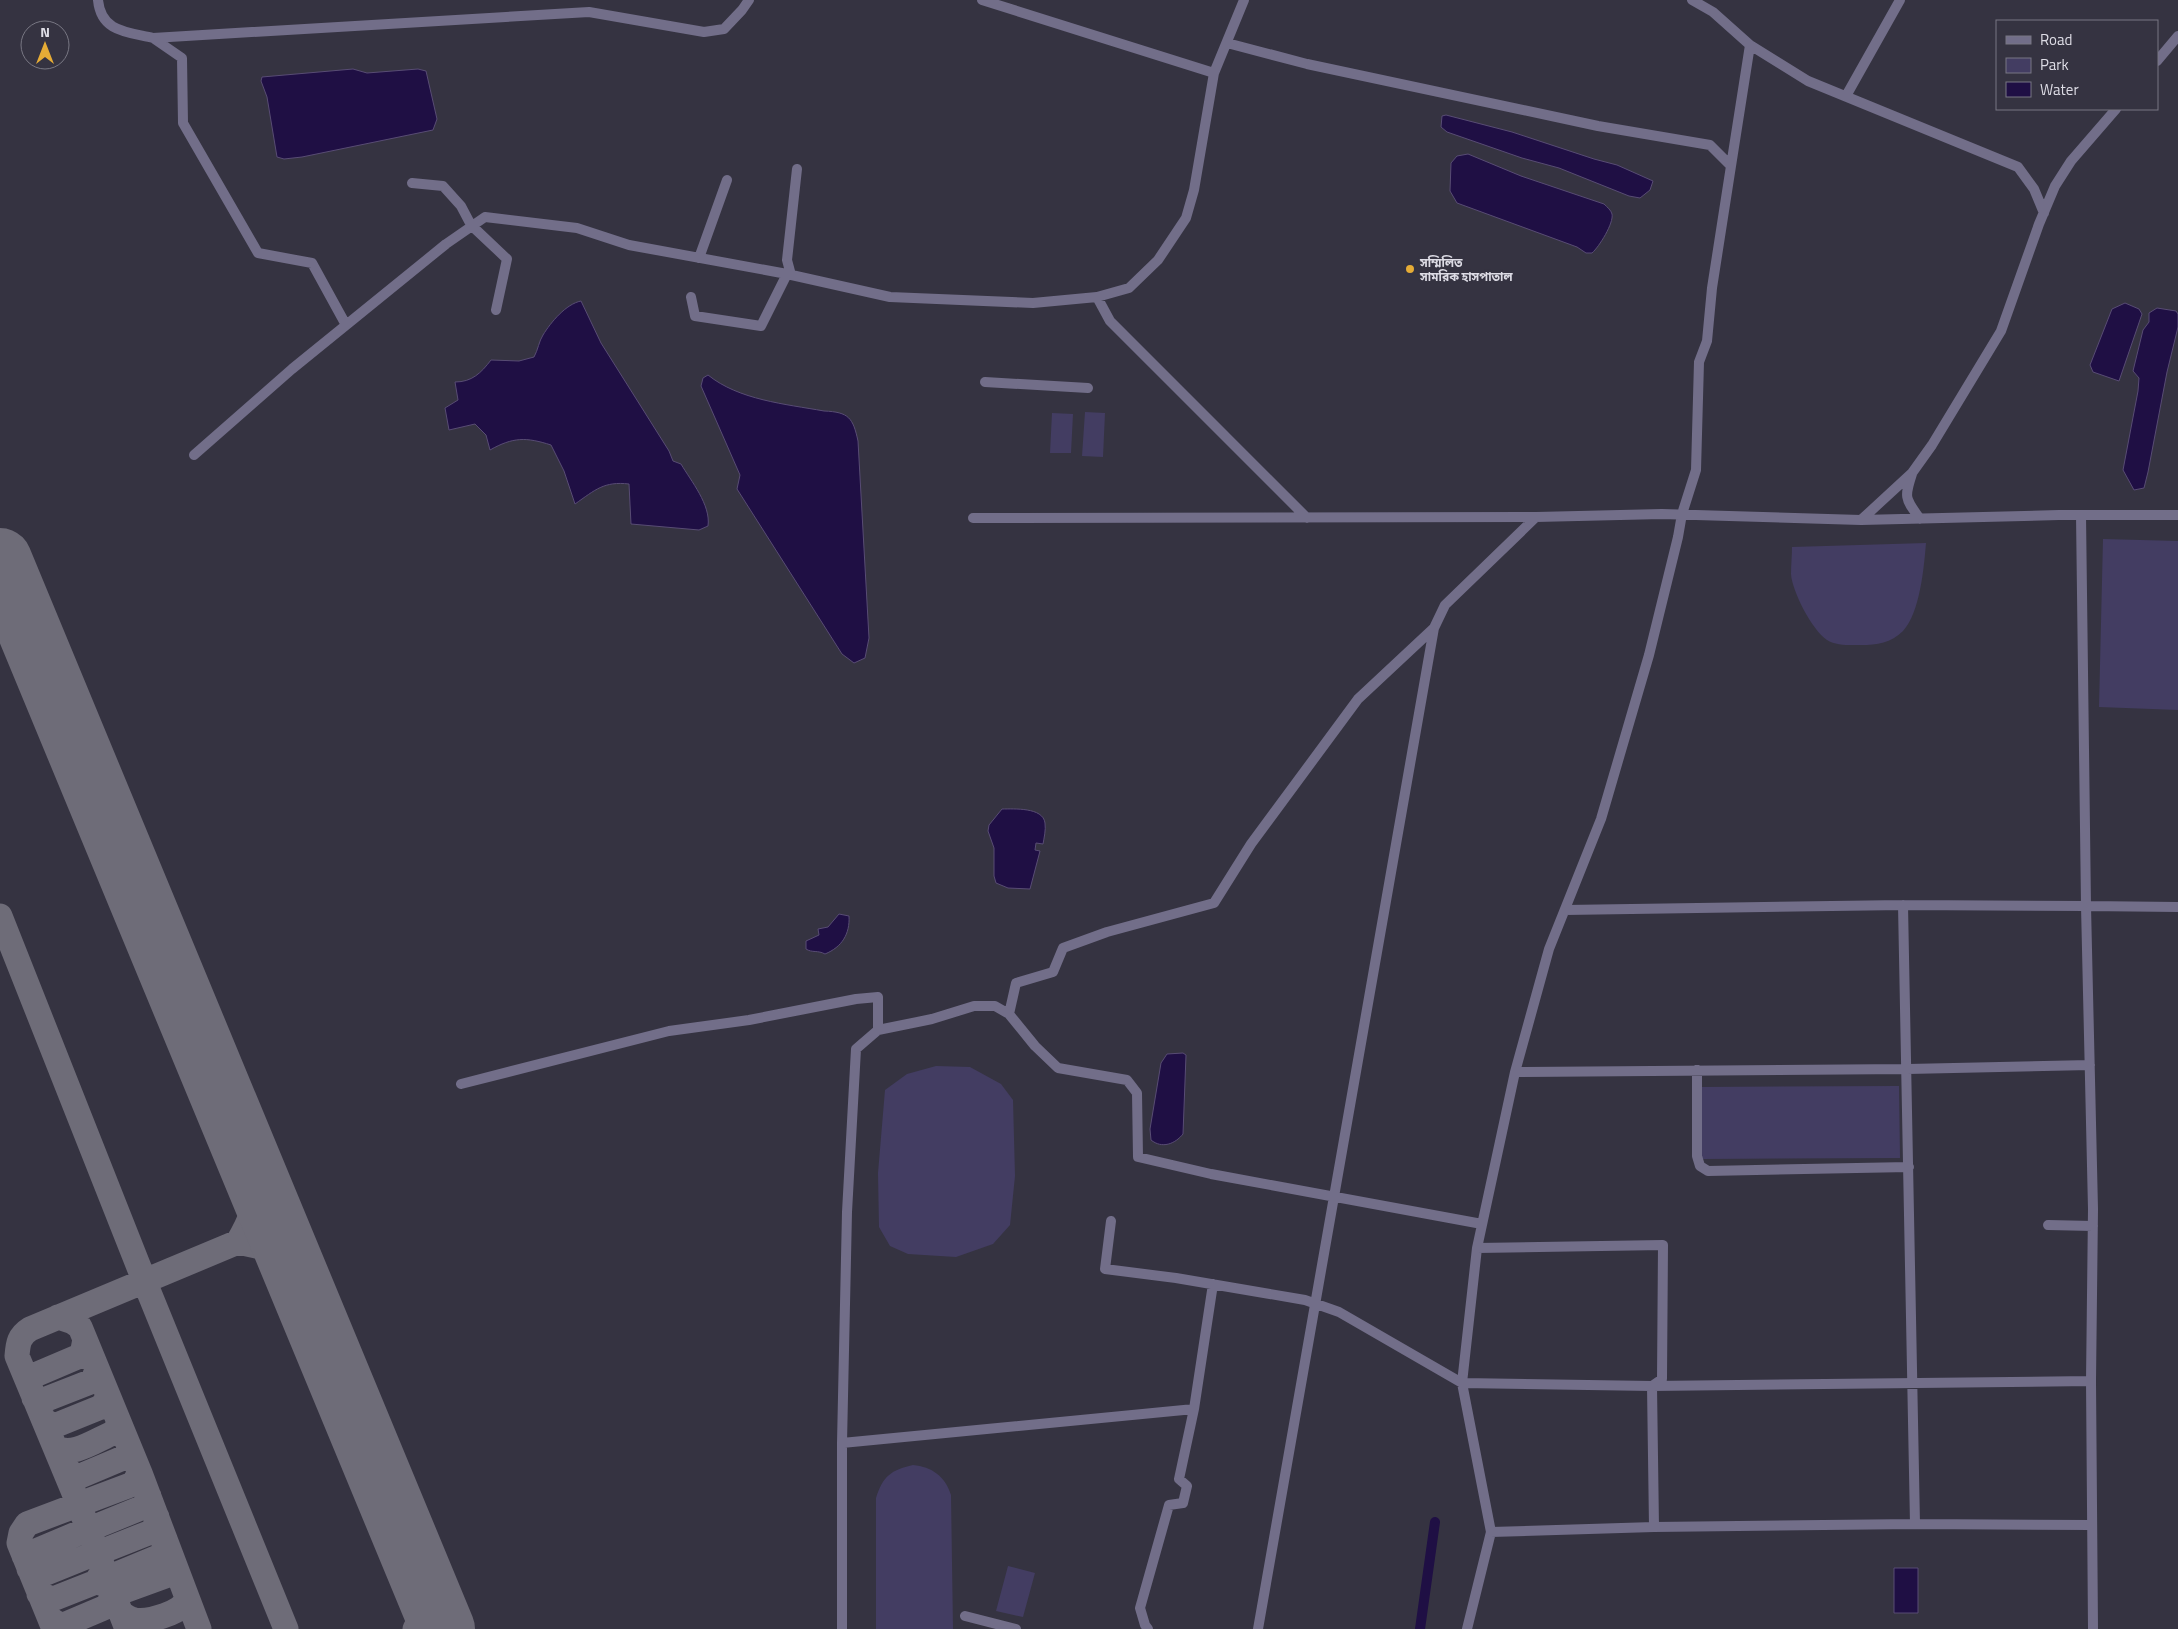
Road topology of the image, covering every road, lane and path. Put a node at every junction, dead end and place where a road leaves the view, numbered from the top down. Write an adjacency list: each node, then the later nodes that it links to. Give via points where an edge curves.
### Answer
1 (98, 0): 8 (street, via 99,14 113,28)
2 (749, 0): 8 (street, via 724,29 704,32 589,12)
3 (982, 0): 12 (street)
4 (1244, 0): 9 (street)
5 (1692, 0): 10 (street, via 1713,12)
6 (1900, 0): 13 (street)
7 (2178, 36): 11 (street)
8 (153, 38): 26 (street, via 182,58 183,123 258,253 312,263)
9 (1227, 44): 12 (street); 15 (street, via 1598,126 1710,145)
10 (1750, 45): 13 (street, via 1808,81); 15 (street)
11 (2158, 60)
12 (1214, 73): 24 (street, via 1194,190 1186,218 1158,260 1129,288)
13 (1846, 96): 19 (street, via 2018,167 2034,189)
14 (2115, 110): 19 (street, via 2071,161 2055,186)
15 (1731, 166): 31 (street, via 1707,341 1699,362 1696,470)
16 (797, 169): 22 (street, via 787,252)
17 (727, 180): 21 (street)
18 (412, 183): 20 (street, via 443,186 461,206)
19 (2044, 213): 30 (street, via 2001,331)
20 (471, 225): 21 (street, via 485,217 577,228 629,245); 25 (street, via 507,259); 26 (street)
21 (699, 258): 22 (street)
22 (789, 275): 23 (street, via 761,326 695,316); 24 (street, via 890,297 1033,303)
23 (691, 297)
24 (1097, 297): 36 (street, via 1110,321)
25 (496, 310)
26 (346, 326): 29 (street)
27 (985, 382): 28 (street)
28 (1088, 388)
29 (194, 455)
30 (1912, 473): 37 (street, via 1906,494 1908,503); 38 (street)
31 (1682, 514): 34 (street); 38 (street); 43 (street, via 1649,655 1601,819)
32 (2081, 515): 33 (street); 37 (street); 41 (street)
33 (2178, 515)
34 (1536, 517): 36 (street); 39 (street, via 1445,605)
35 (973, 518): 36 (street)
36 (1307, 518)
37 (1920, 518): 38 (street)
38 (1861, 520)
39 (1434, 628): 44 (street, via 1358,698 1251,844 1214,903 1106,932 1063,948 1053,972 1016,983); 52 (street)
40 (1903, 905): 41 (street); 43 (street); 47 (street)
41 (2086, 906): 42 (street); 46 (street)
42 (2178, 907)
43 (1565, 910): 49 (street, via 1549,949)
44 (1009, 1014): 45 (street, via 995,1006 974,1006); 52 (street, via 1058,1068 1127,1080 1137,1093 1138,1158)
45 (878, 1030): 50 (street, via 878,997 856,999 749,1020 669,1031); 64 (street, via 856,1049 846,1212)
46 (2090, 1065): 47 (street); 56 (street)
47 (1908, 1069): 48 (street); 51 (street)
48 (1697, 1070): 49 (street); 51 (street, via 1697,1156 1700,1166 1708,1171)
49 (1515, 1072): 54 (street)
50 (461, 1084)
51 (1909, 1167): 61 (street)
52 (1334, 1196): 54 (street); 73 (street)
53 (1111, 1221): 58 (street, via 1105,1269)
54 (1482, 1224): 57 (street)
55 (2048, 1225): 56 (street)
56 (2093, 1226): 59 (street)
57 (1476, 1248): 60 (street); 62 (street, via 1663,1245 1662,1379)
58 (1213, 1284): 60 (street, via 1306,1300 1339,1312); 63 (street)
59 (2091, 1381): 61 (street); 66 (street)
60 (1462, 1383): 62 (street); 68 (street)
61 (1913, 1383): 62 (street); 65 (street)
62 (1652, 1386): 67 (street)
63 (1194, 1409): 64 (street); 72 (street, via 1179,1479 1187,1486 1183,1503 1169,1505 1140,1608)
64 (842, 1443): 70 (street)
65 (1915, 1524): 66 (street); 67 (street)
66 (2091, 1525): 75 (street)
67 (1654, 1527): 68 (street)
68 (1491, 1532): 74 (street)
69 (965, 1616): 71 (street)
70 (842, 1629)
71 (1016, 1629)
72 (1148, 1629)
73 (1258, 1629)
74 (1467, 1629)
75 (2093, 1629)

